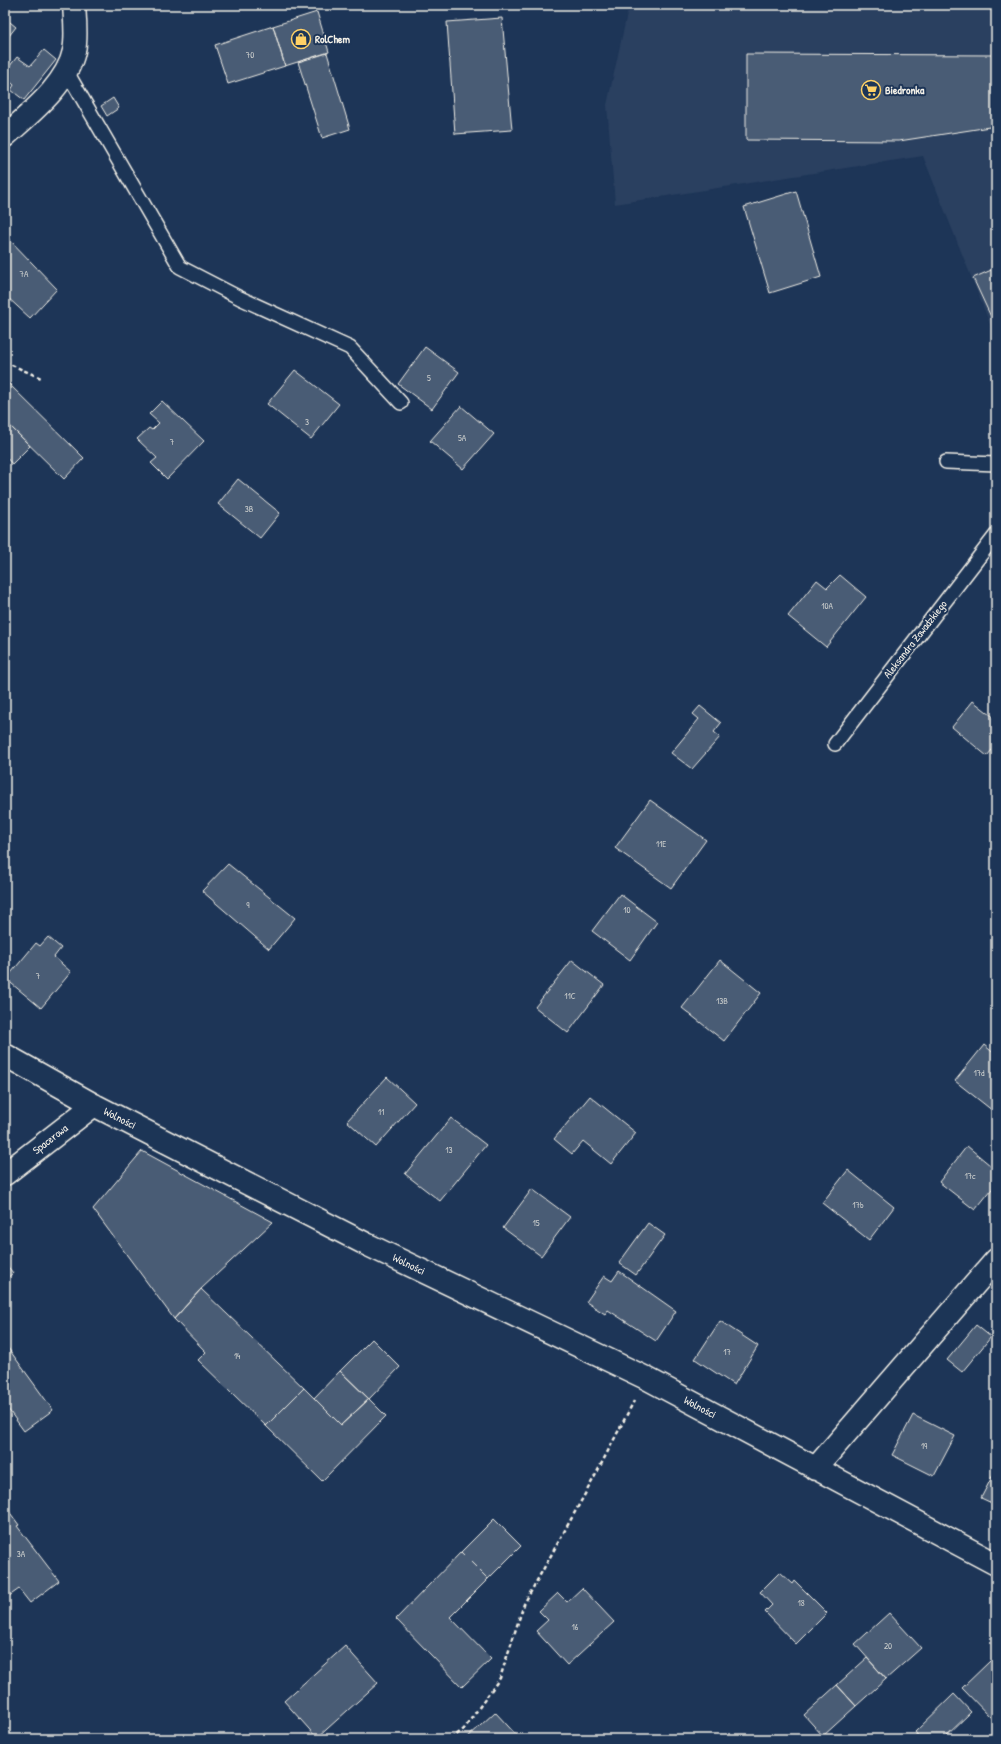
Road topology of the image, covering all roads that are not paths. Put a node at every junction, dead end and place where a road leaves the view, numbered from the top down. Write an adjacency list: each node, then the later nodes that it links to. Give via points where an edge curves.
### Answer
1 (74, 5): 2 (street, via 74,51)
2 (67, 72): 3 (street); 4 (lane, via 180,267 240,298 350,348)
3 (5, 136)
4 (401, 403)
5 (946, 462): 6 (lane)
6 (996, 464)
7 (996, 535): 8 (lane, Aleksandra Zawadzkiego)
8 (835, 744)
9 (5, 1055): 10 (street, Wolności)
10 (94, 1105): 11 (street, Spacerowa); 13 (street, Wolności, via 366,1244 646,1378)
11 (5, 1174)
12 (996, 1260): 13 (street)
13 (815, 1469): 14 (street, Wolności)
14 (996, 1564)

